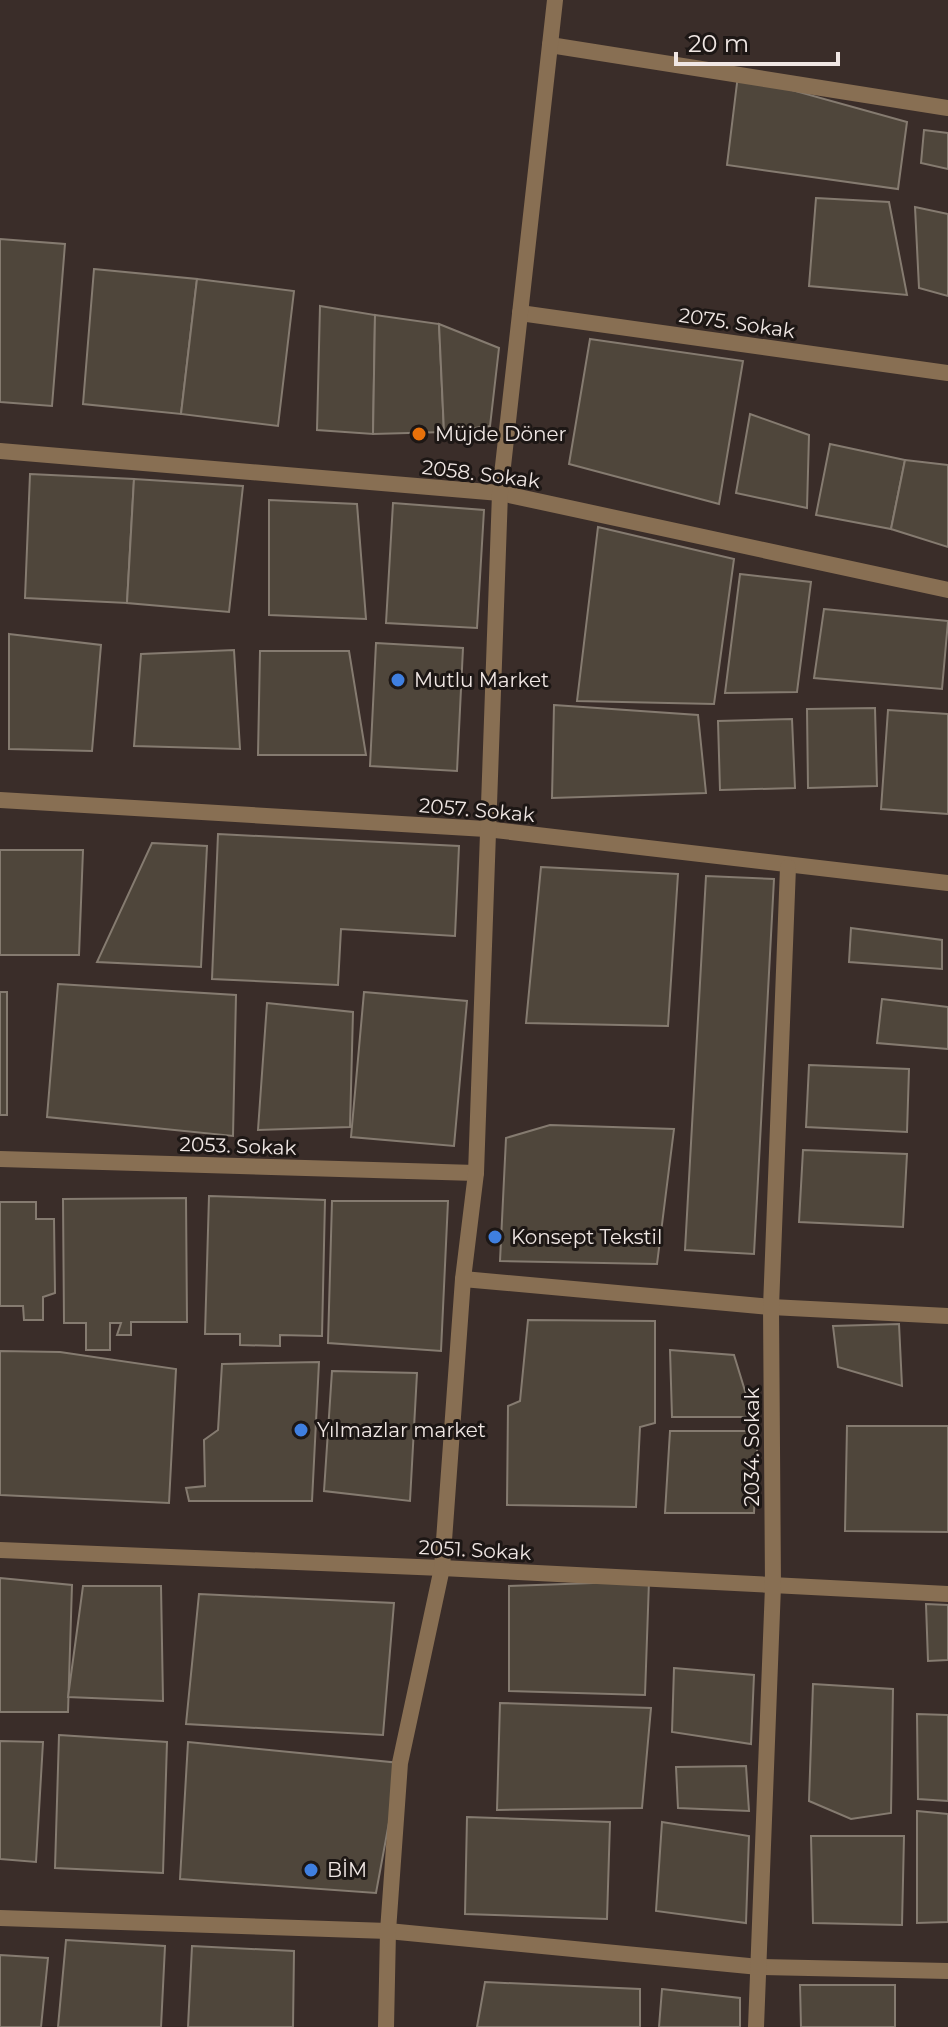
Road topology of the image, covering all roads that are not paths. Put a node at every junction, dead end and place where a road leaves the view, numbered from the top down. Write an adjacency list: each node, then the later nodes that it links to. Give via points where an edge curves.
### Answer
1 (555, 0): 2 (street)
2 (550, 45): 3 (street); 4 (street)
3 (948, 108)
4 (520, 313): 5 (street, 2075. Sokak); 7 (street)
5 (948, 373)
6 (0, 451): 7 (street, 2058. Sokak)
7 (500, 493): 8 (street, 2058. Sokak); 10 (street)
8 (948, 590)
9 (0, 800): 10 (street, 2057. Sokak)
10 (486, 829): 11 (street, 2057. Sokak); 14 (street)
11 (788, 867): 12 (street, 2057. Sokak); 16 (street, 2034. Sokak)
12 (948, 883)
13 (0, 1159): 14 (street, 2053. Sokak)
14 (476, 1173): 15 (street)
15 (463, 1279): 16 (street); 19 (street)
16 (771, 1307): 17 (street); 20 (street, 2034. Sokak)
17 (948, 1316)
18 (0, 1550): 19 (street, 2051. Sokak)
19 (442, 1568): 20 (street, 2051. Sokak); 23 (street, via 400,1763)
20 (773, 1586): 21 (street, 2051. Sokak); 24 (street, 2034. Sokak)
21 (948, 1594)
22 (0, 1918): 23 (street)
23 (388, 1931): 24 (street); 26 (street)
24 (759, 1967): 25 (street); 27 (street, 2034. Sokak)
25 (948, 1971)
26 (386, 2027)
27 (756, 2027)

